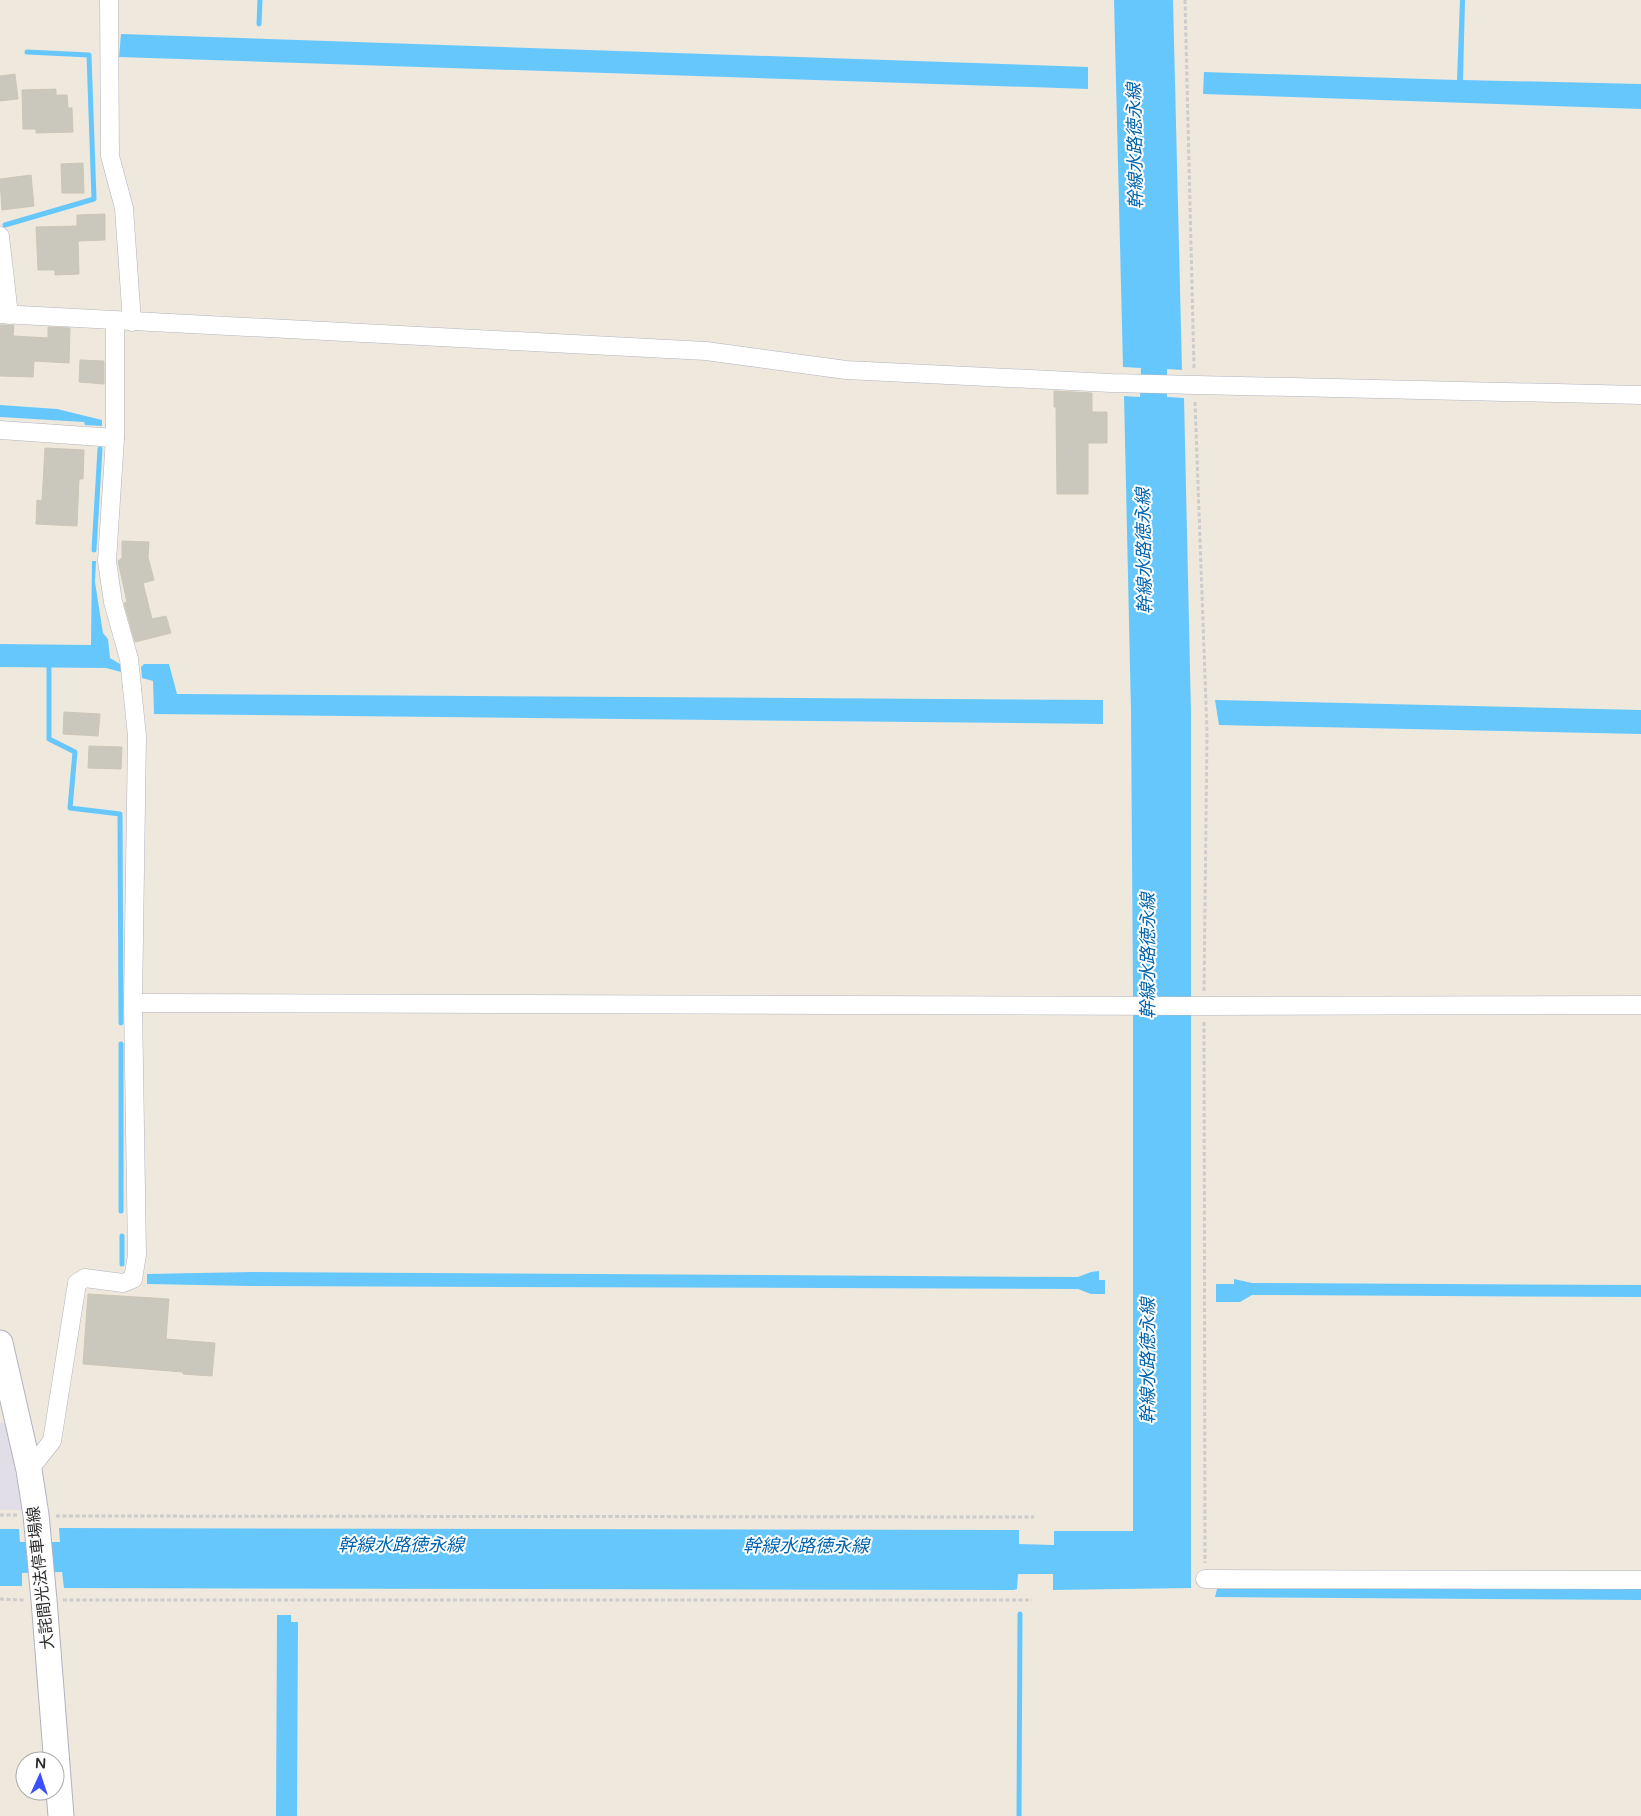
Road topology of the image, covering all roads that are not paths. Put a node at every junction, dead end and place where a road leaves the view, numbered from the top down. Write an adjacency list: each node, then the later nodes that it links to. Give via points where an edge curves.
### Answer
1 (109, 0): 4 (street, via 110,156 124,208)
2 (0, 236): 3 (street)
3 (4, 314): 4 (street)
4 (123, 321): 5 (street, via 706,351 846,370 1134,383); 7 (street)
5 (1641, 395)
6 (0, 430): 7 (street)
7 (115, 438): 8 (street, via 107,561 113,602 129,659 138,736)
8 (133, 1003): 9 (street); 11 (street, via 137,1256 133,1279 123,1283 85,1278 78,1283 52,1441)
9 (1641, 1005)
10 (0, 1343): 11 (main road, 大詫間光法停車場線)
11 (29, 1470): 14 (main road, 大詫間光法停車場線, via 43,1589)
12 (1205, 1579): 13 (street)
13 (1641, 1580)
14 (61, 1816)

